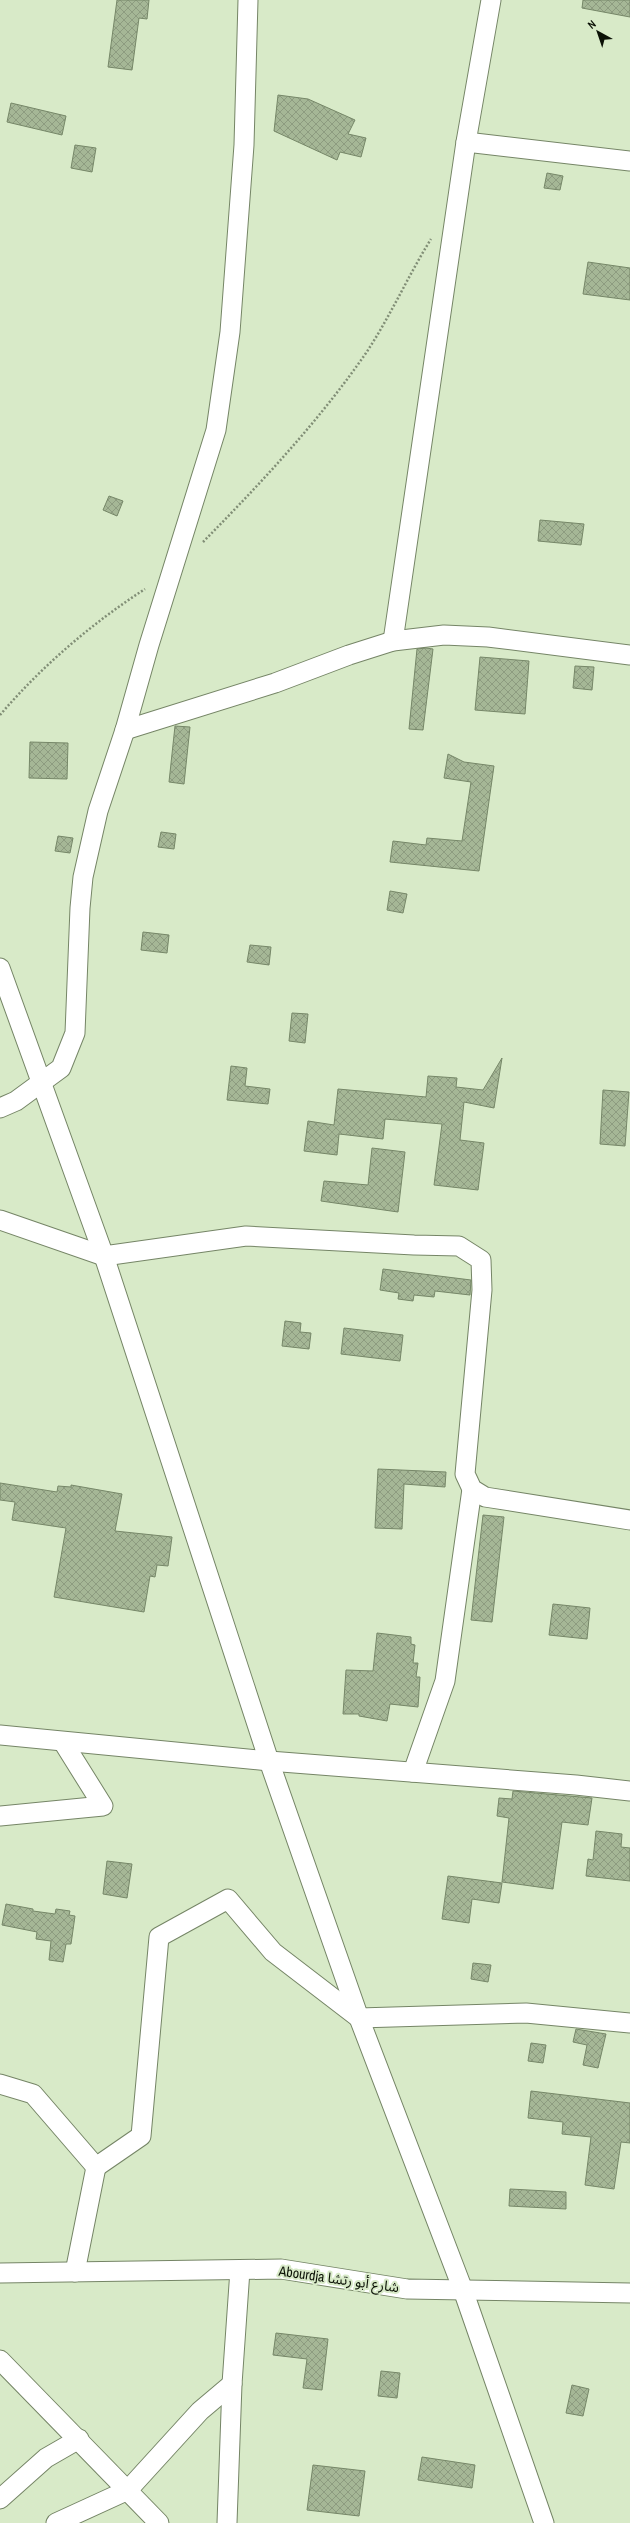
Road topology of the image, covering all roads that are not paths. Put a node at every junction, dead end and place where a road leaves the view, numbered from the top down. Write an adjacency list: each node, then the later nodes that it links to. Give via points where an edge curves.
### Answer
1 (248, 0): 7 (street, via 244,145 230,332 216,430)
2 (491, 0): 3 (street)
3 (466, 142): 4 (street); 5 (street)
4 (630, 161)
5 (393, 641): 6 (street, via 444,634); 7 (street, via 275,683)
6 (630, 655)
7 (125, 730): 9 (street, via 98,810 83,877 75,1032 61,1068)
8 (0, 968): 9 (street)
9 (42, 1084): 10 (street); 12 (street)
10 (0, 1108)
11 (0, 1220): 12 (street)
12 (104, 1256): 13 (street, via 246,1236 459,1246 480,1260 482,1290 465,1474); 17 (street)
13 (472, 1489): 14 (street, via 485,1497); 18 (street, via 445,1681)
14 (630, 1520)
15 (0, 1735): 16 (street)
16 (63, 1742): 17 (street); 20 (street, via 103,1806)
17 (269, 1761): 18 (street); 21 (street)
18 (412, 1772): 19 (street)
19 (630, 1791)
20 (0, 1816)
21 (359, 2018): 22 (street, via 526,2013); 24 (street, via 273,1952 228,1899 159,1937 141,2136); 28 (street)
22 (630, 2023)
23 (0, 2084): 24 (street, via 33,2094)
24 (96, 2167): 26 (street)
25 (240, 2270): 26 (street, Abourdja شارع أبو رتشا); 28 (street, Abourdja شارع أبو رتشا, via 281,2269 407,2289); 31 (street)
26 (75, 2272): 27 (street, Abourdja شارع أبو رتشا)
27 (0, 2273)
28 (463, 2290): 29 (street, Abourdja شارع أبو رتشا); 38 (street)
29 (630, 2293)
30 (0, 2360): 32 (street)
31 (232, 2384): 33 (street, via 200,2411); 37 (street)
32 (79, 2439): 33 (street); 34 (street, via 46,2458)
33 (128, 2490): 35 (street); 36 (street)
34 (0, 2499)
35 (56, 2523)
36 (159, 2523)
37 (227, 2523)
38 (544, 2523)

